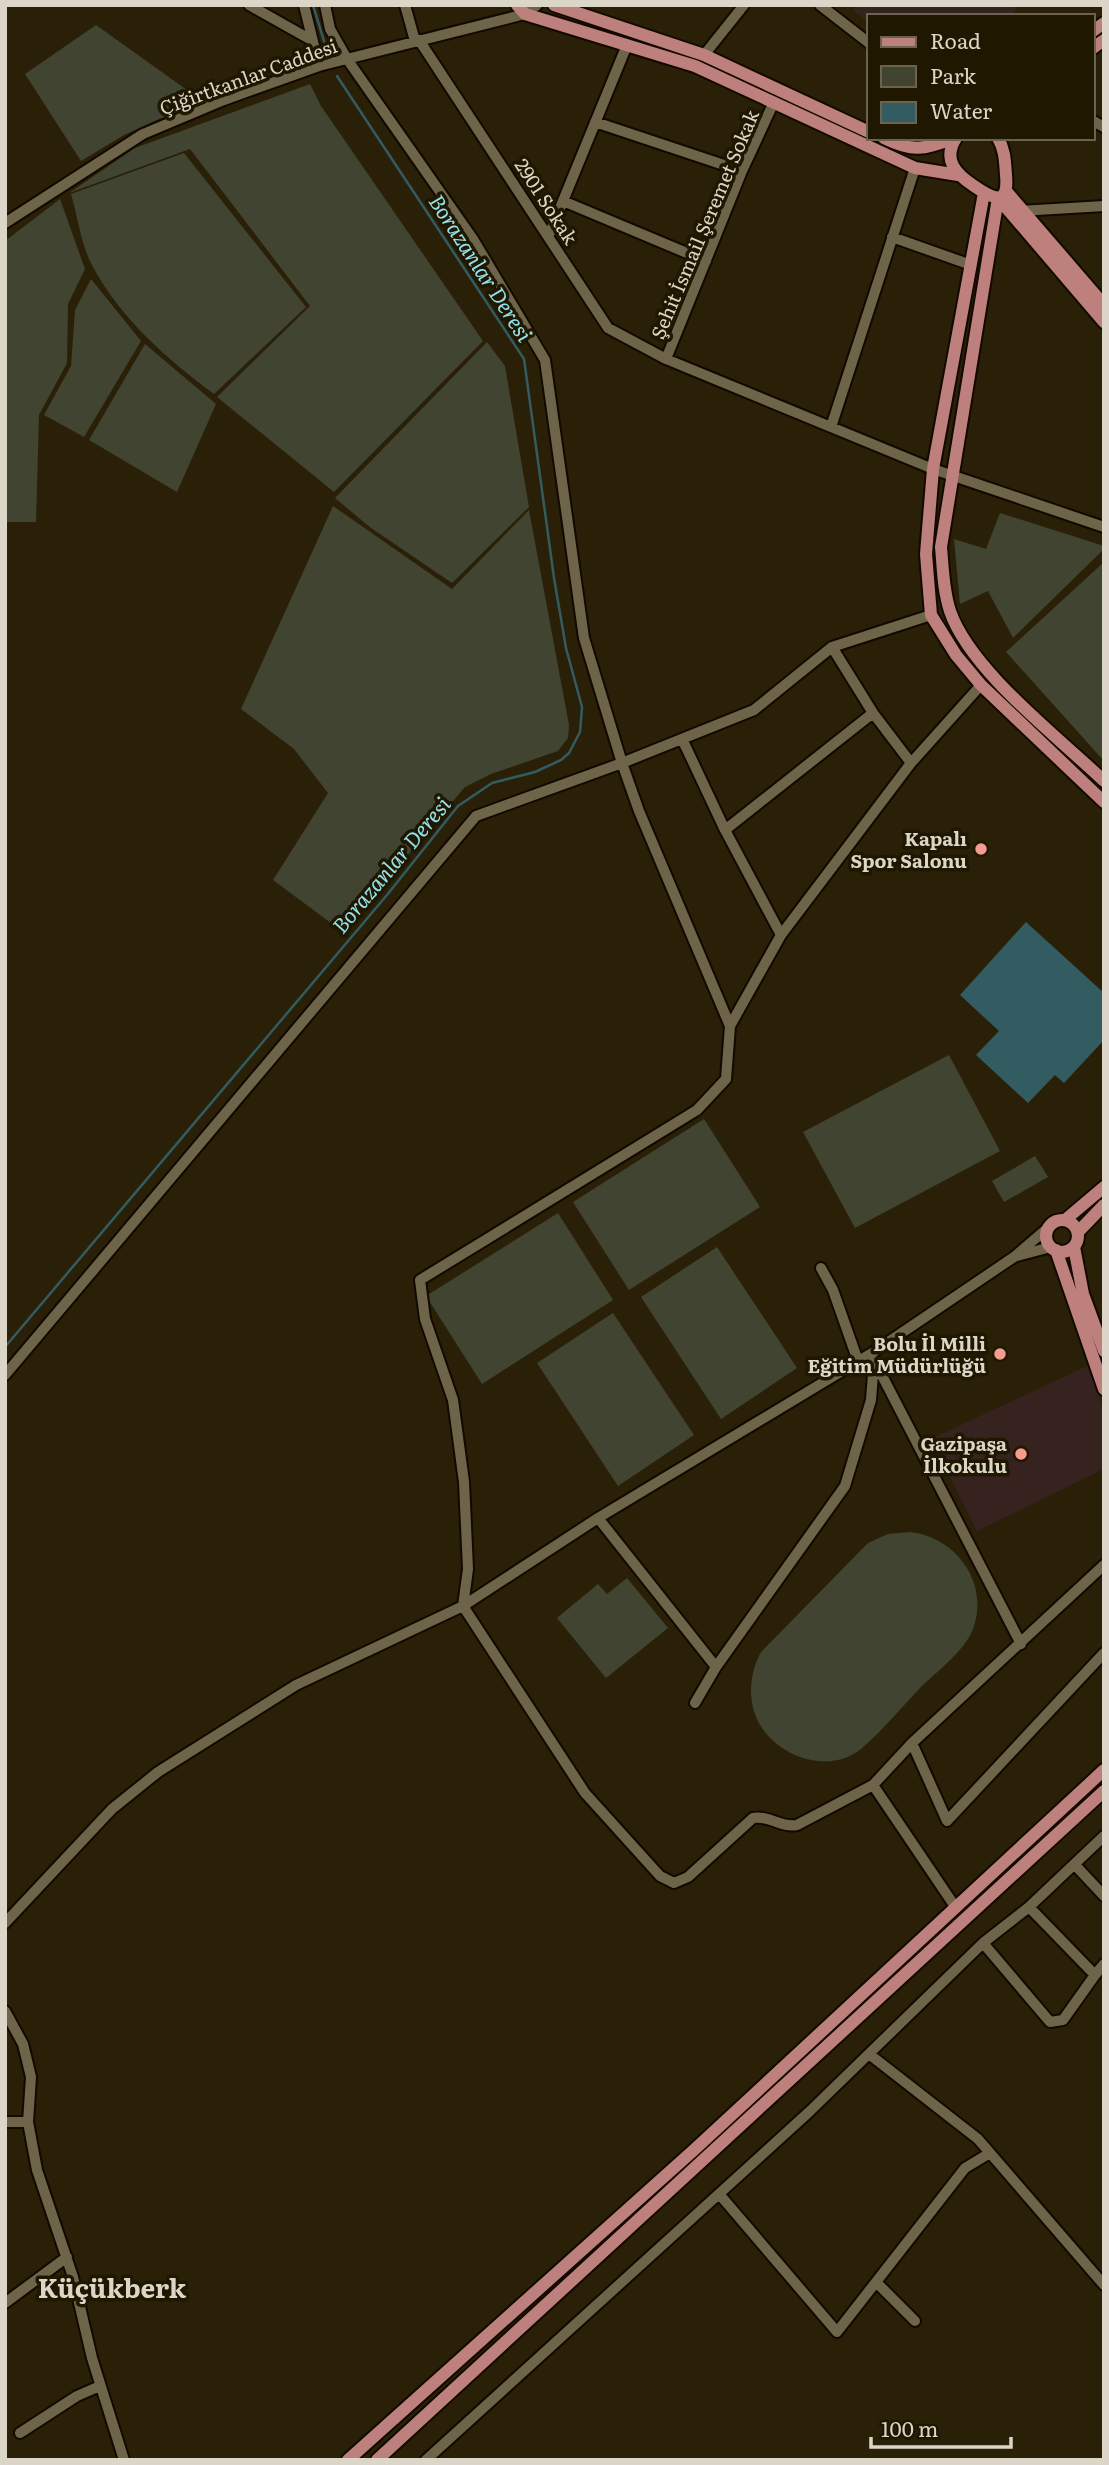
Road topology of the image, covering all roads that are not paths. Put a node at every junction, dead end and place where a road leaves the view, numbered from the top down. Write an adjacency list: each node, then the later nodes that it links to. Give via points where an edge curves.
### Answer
1 (249, 5): 10 (street)
2 (304, 5): 10 (street)
3 (325, 5): 15 (street, via 330,29)
4 (405, 5): 11 (street, 2901 Sokak)
5 (537, 5): 9 (street, Çiğirtkanlar Caddesi)
6 (554, 5): 14 (main road)
7 (744, 5): 14 (street)
8 (820, 5): 12 (street)
9 (521, 9): 11 (street, Çiğirtkanlar Caddesi); 13 (main road)
10 (313, 41): 16 (street)
11 (417, 41): 15 (street, Çiğirtkanlar Caddesi); 33 (street, 2901 Sokak)
12 (867, 41)
13 (627, 45): 17 (main road, via 695,66); 18 (street)
14 (704, 55): 19 (main road)
15 (347, 59): 16 (street, Çiğirtkanlar Caddesi); 49 (street, via 473,239 545,360 584,638)
16 (318, 66): 32 (street, Çiğirtkanlar Caddesi, via 143,134)
17 (774, 103): 24 (main road); 25 (street, Şehit İsmail Şeremet Sokak)
18 (595, 122): 25 (street); 29 (street)
19 (867, 131)
20 (888, 140): 21 (main road, via 918,149)
21 (949, 140)
22 (955, 140): 26 (main road, via 950,158)
23 (1004, 142): 28 (main road)
24 (915, 168): 26 (main road); 34 (street)
25 (742, 171): 35 (street, Şehit İsmail Şeremet Sokak)
26 (958, 175): 27 (main road)
27 (984, 193): 28 (main road); 36 (main road)
28 (1002, 195): 31 (main road); 38 (main road); 42 (main road)
29 (563, 201): 33 (street); 35 (street)
30 (1104, 206): 31 (street)
31 (1020, 211): 37 (main road)
32 (5, 223)
33 (549, 235): 39 (street, 2901 Sokak, via 608,328)
34 (892, 237): 36 (street); 40 (street)
35 (706, 261): 39 (street, Şehit İsmail Şeremet Sokak)
36 (971, 265): 41 (main road)
37 (1104, 305)
38 (1104, 322)
39 (666, 359): 40 (street, 2901 Sokak)
40 (831, 427): 41 (street, 2901 Sokak)
41 (933, 469): 42 (street, 2901 Sokak); 44 (main road, via 926,554)
42 (954, 475): 43 (street, 2901 Sokak); 51 (main road, via 942,547 950,610 963,639 990,672)
43 (1104, 527)
44 (931, 615): 45 (street); 46 (main road)
45 (832, 646): 47 (street); 48 (street, via 754,710)
46 (981, 685): 50 (street); 52 (main road)
47 (873, 713): 50 (street); 53 (street)
48 (683, 741): 49 (street); 53 (street)
49 (622, 763): 55 (street); 68 (street, via 476,816)
50 (911, 763): 54 (street)
51 (1104, 781)
52 (1104, 802)
53 (725, 830): 54 (street)
54 (781, 935): 55 (street)
55 (730, 1026): 72 (street, via 726,1079 697,1110 419,1280 425,1319 453,1400 464,1482 468,1569)
56 (1104, 1187): 58 (main road)
57 (1104, 1205): 60 (main road)
58 (1065, 1220): 59 (main road); 60 (main road)
59 (1050, 1226): 62 (main road, via 1046,1235); 63 (street)
60 (1078, 1232): 61 (main road)
61 (1074, 1247): 62 (main road); 65 (main road, via 1083,1294)
62 (1054, 1249): 63 (street); 69 (main road)
63 (1014, 1257): 66 (street)
64 (821, 1268): 67 (street)
65 (1104, 1351)
66 (873, 1357): 67 (street); 73 (street); 75 (street, via 871,1400 845,1486)
67 (858, 1361): 70 (street)
68 (5, 1375)
69 (1104, 1389)
70 (598, 1518): 72 (street); 75 (street)
71 (1104, 1565): 73 (street)
72 (463, 1606): 79 (street, via 585,1793 668,1882 688,1877 753,1818 761,1816 786,1827 797,1825); 86 (street, via 296,1685 158,1772 112,1809)
73 (1021, 1644): 77 (street)
74 (1104, 1653): 77 (street, via 947,1821)
75 (716, 1667): 76 (street)
76 (695, 1703)
77 (912, 1743): 79 (street)
78 (1104, 1770): 85 (main road)
79 (873, 1785): 85 (street)
80 (1104, 1791): 105 (main road)
81 (1104, 1836): 82 (street)
82 (1075, 1865): 83 (street); 84 (street)
83 (1104, 1896)
84 (1029, 1906): 87 (street); 89 (street)
85 (956, 1908): 104 (main road)
86 (5, 1923)
87 (983, 1943): 89 (street, via 1051,2022 1063,2020); 91 (street)
88 (1104, 1964): 89 (street)
89 (1095, 1975)
90 (5, 2011): 93 (street, via 30,2068)
91 (870, 2054): 94 (street, via 978,2138); 95 (street)
92 (5, 2122): 93 (street)
93 (28, 2122): 96 (street, via 37,2170)
94 (990, 2153): 97 (street, via 965,2168); 98 (street)
95 (720, 2195): 97 (street, via 837,2332); 106 (street)
96 (67, 2257): 99 (street); 101 (street)
97 (876, 2282): 100 (street)
98 (1104, 2285)
99 (5, 2303)
100 (915, 2321)
101 (100, 2386): 102 (street); 103 (street)
102 (20, 2433)
103 (124, 2460)
104 (348, 2460)
105 (377, 2460)
106 (426, 2460)

